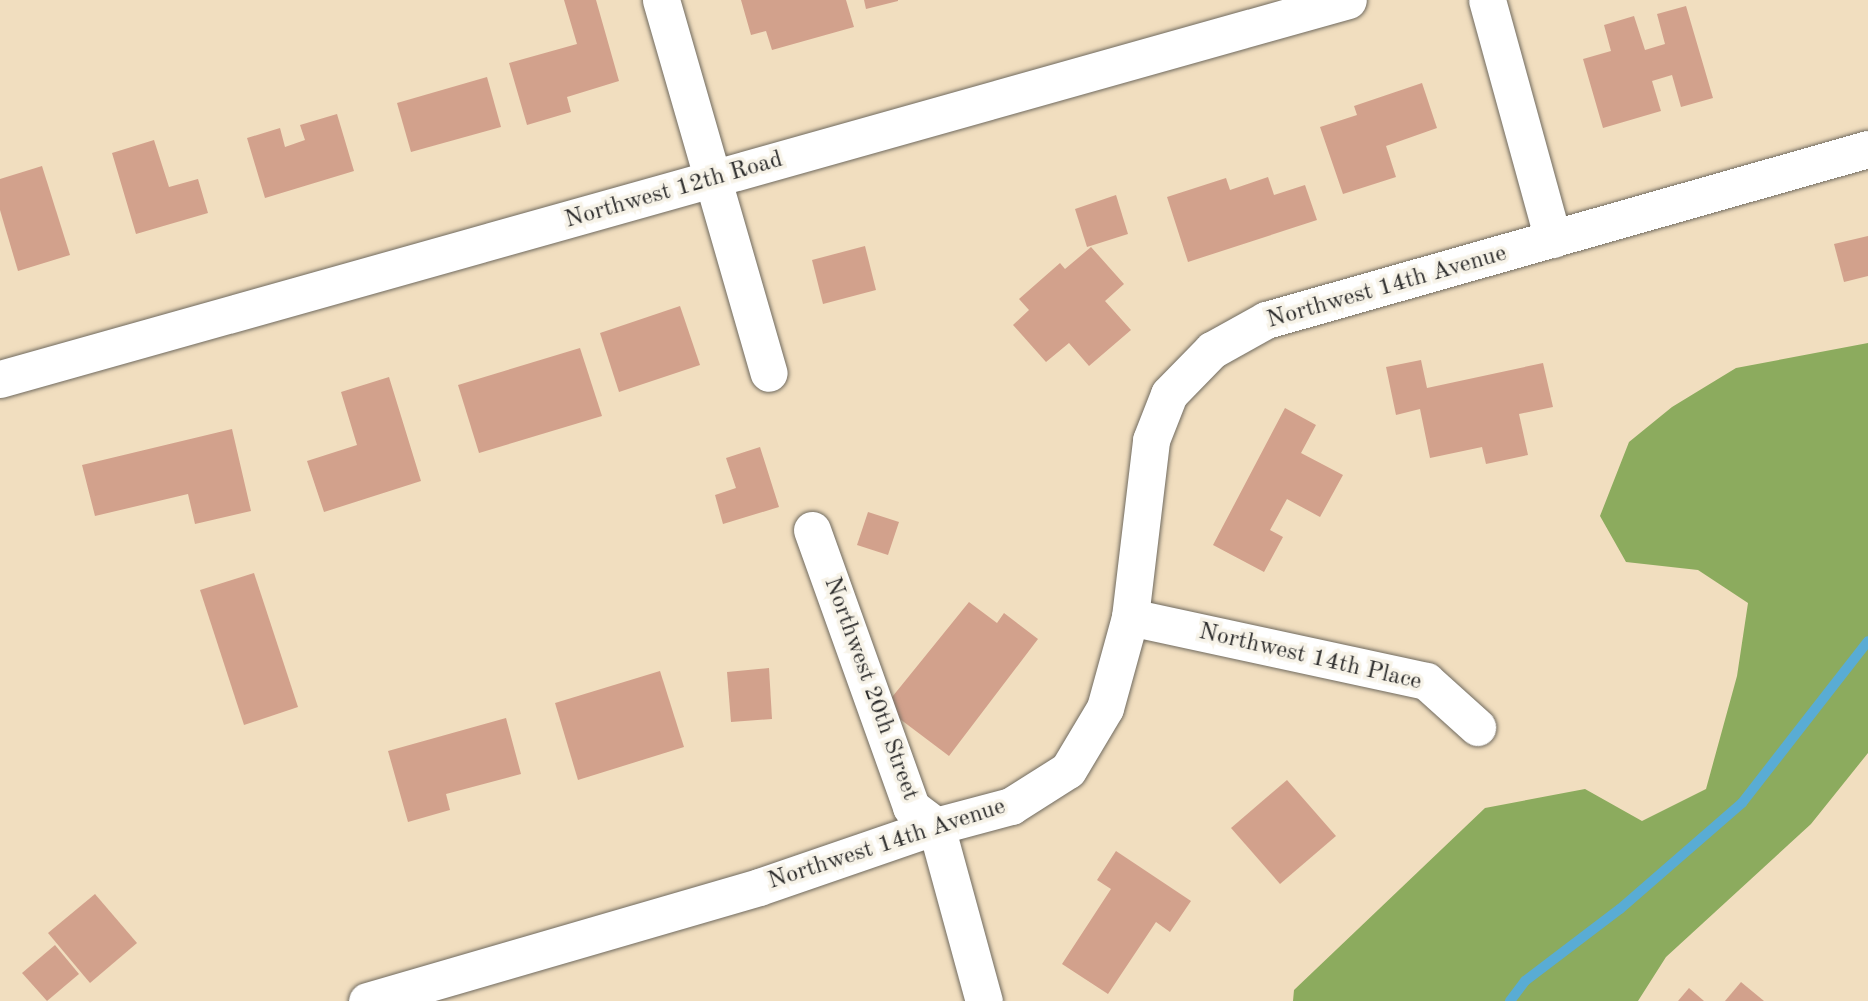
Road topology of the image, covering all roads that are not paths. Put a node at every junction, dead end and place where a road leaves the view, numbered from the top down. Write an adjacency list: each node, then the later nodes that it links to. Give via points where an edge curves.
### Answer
1 (661, 0): 5 (street)
2 (1348, 0): 5 (street, Northwest 12th Road)
3 (1487, 0): 6 (street)
4 (1868, 149): 6 (street, Northwest 14th Avenue)
5 (715, 179): 7 (street); 8 (street, Northwest 12th Road)
6 (1553, 239): 10 (street, Northwest 14th Avenue, via 1266,320 1212,350 1168,394 1151,440)
7 (769, 373)
8 (0, 379)
9 (812, 530): 12 (street, Northwest 20th Street, via 911,807)
10 (1130, 617): 11 (street, Northwest 14th Place, via 1426,681); 12 (street, Northwest 14th Avenue, via 1105,708 1068,770 1011,806)
11 (1477, 727)
12 (936, 826): 13 (street, Northwest 14th Avenue, via 760,887); 14 (street, Northwest 20th Street)
13 (368, 1001)
14 (984, 1001)

